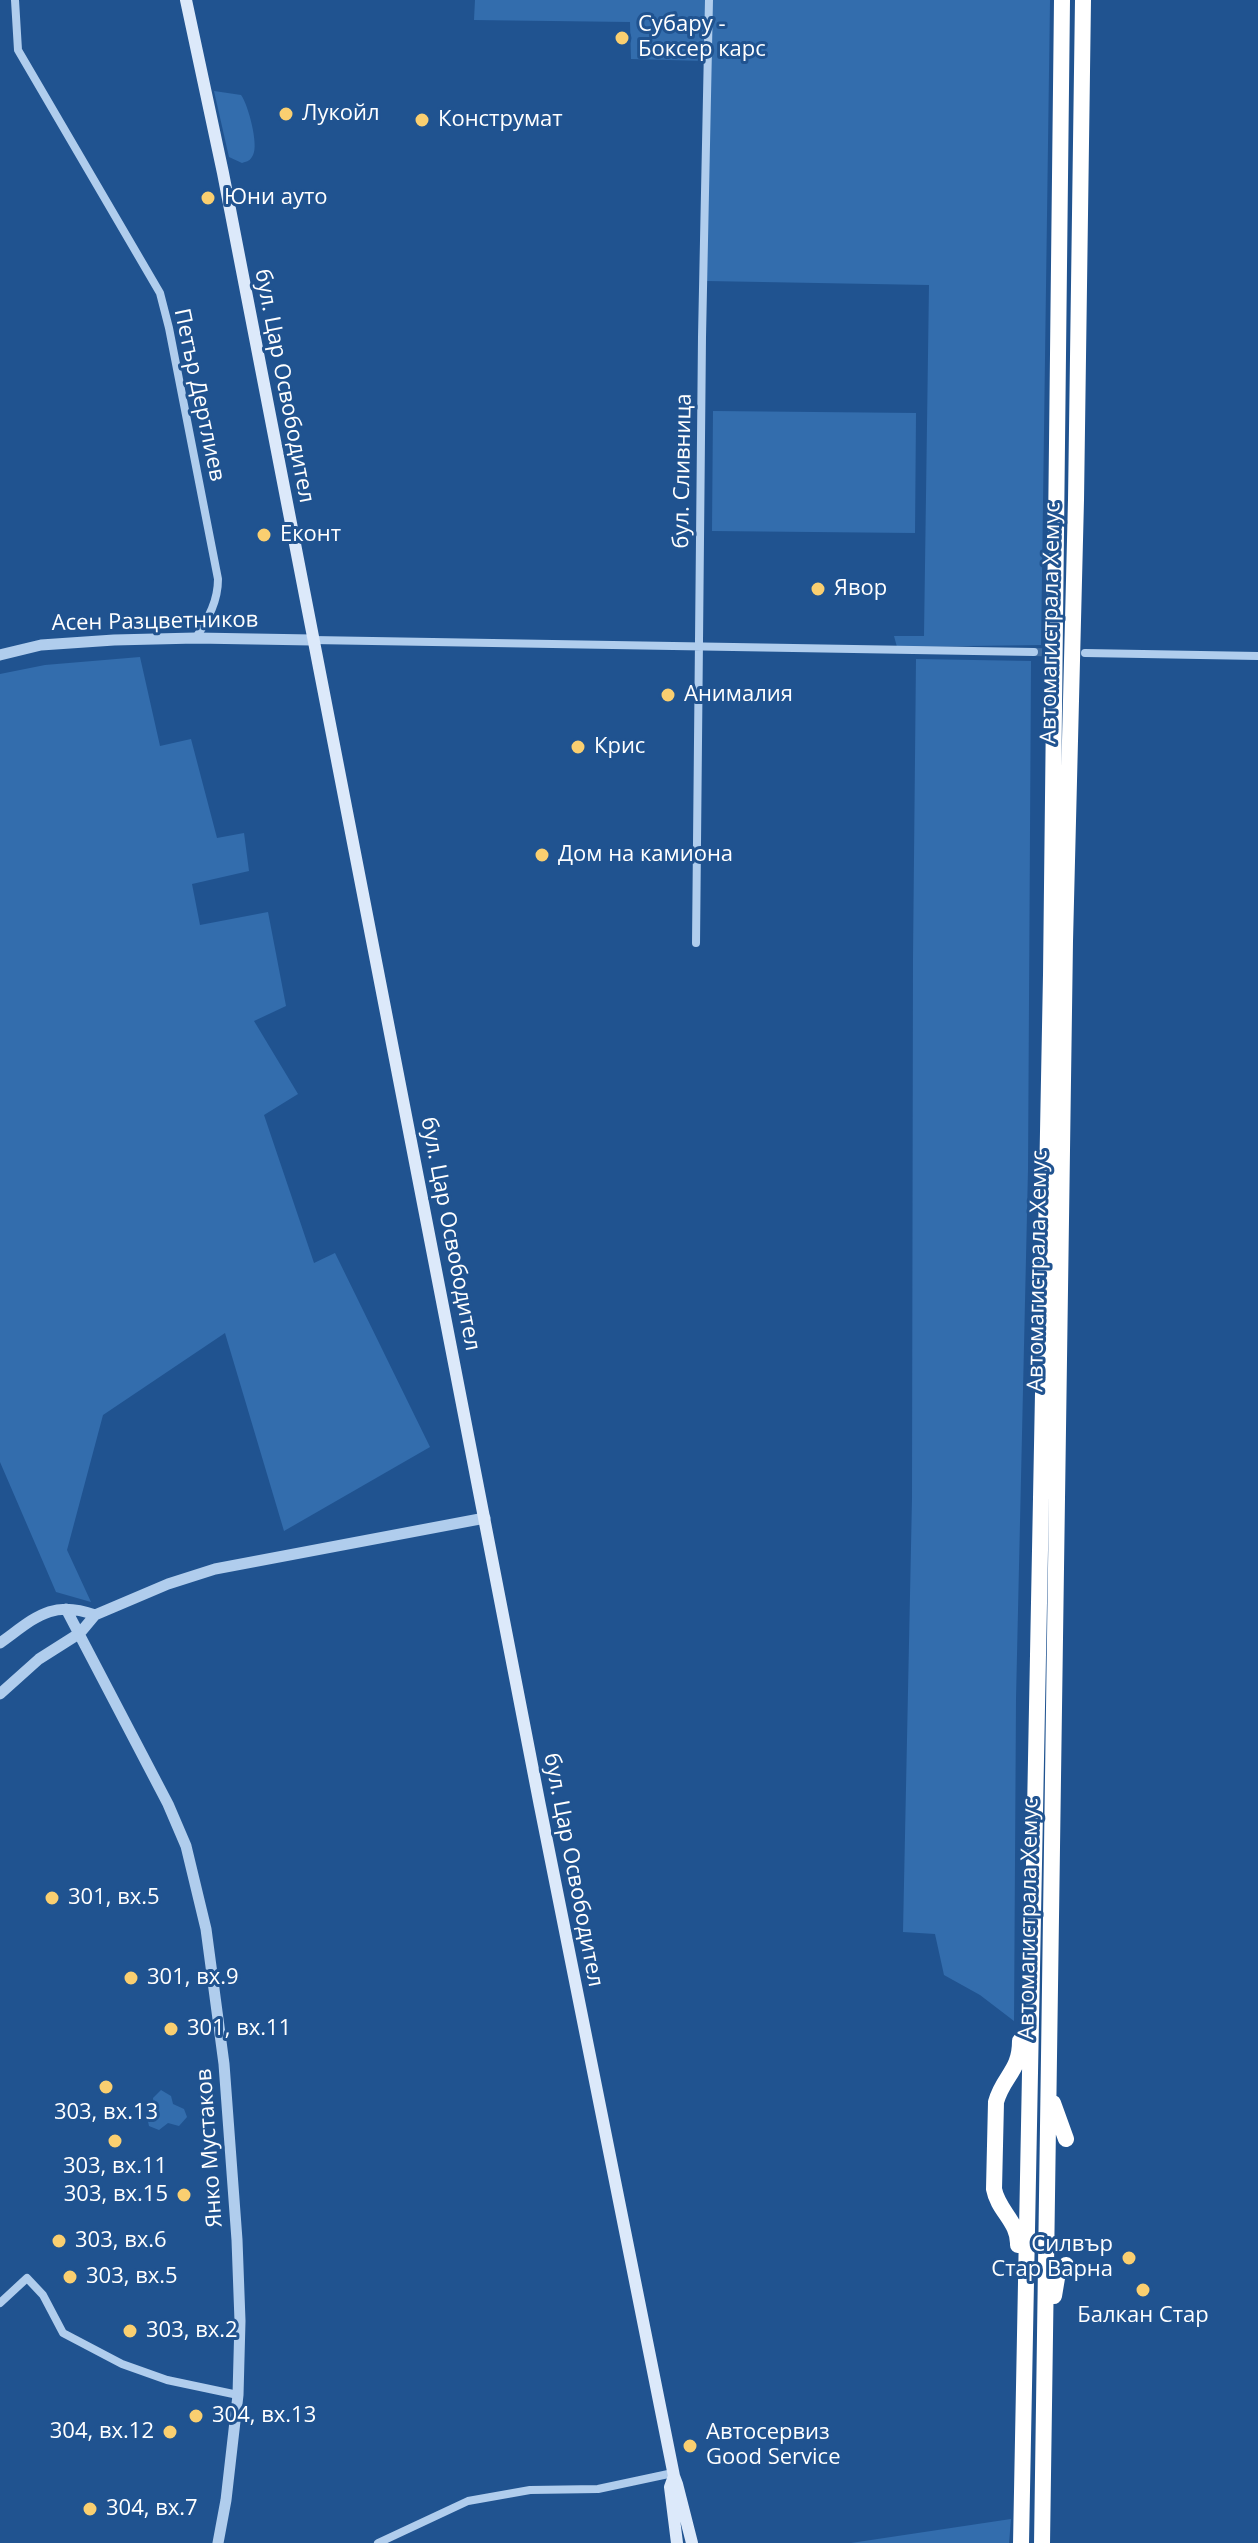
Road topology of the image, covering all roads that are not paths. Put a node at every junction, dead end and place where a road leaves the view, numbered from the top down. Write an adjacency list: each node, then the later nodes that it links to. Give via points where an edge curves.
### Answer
1 (15, 0): 6 (street, Петър Дертлиев, via 18,50 160,293 218,579 214,607)
2 (186, 0): 7 (main road, бул. Цар Освободител)
3 (709, 0): 8 (street, бул. Сливница)
4 (1062, 0): 20 (highway, Автомагистрала Хемус)
5 (1083, 0): 21 (highway, Автомагистрала Хемус)
6 (196, 638): 7 (street, Асен Разцветников); 11 (street, Асен Разцветников, via 41,645)
7 (312, 640): 8 (street); 14 (main road, бул. Цар Освободител)
8 (699, 645): 9 (street); 13 (street, бул. Сливница)
9 (1034, 652)
10 (1085, 653): 12 (street)
11 (0, 655)
12 (1258, 656)
13 (696, 943)
14 (485, 1518): 16 (street, via 215,1569); 28 (main road, бул. Цар Освободител)
15 (66, 1609): 16 (street); 17 (street, Янко Мустаков); 18 (street, via 49,1610)
16 (95, 1615): 17 (street)
17 (80, 1633): 19 (street, via 39,1659); 27 (street, Янко Мустаков, via 186,1846 206,1929 220,2024 237,2233)
18 (0, 1643)
19 (0, 1694)
20 (1033, 1899): 26 (highway, Автомагистрала Хемус); 26 (highway, via 1023,1913 1020,2058 996,2102 994,2189 1018,2236 1017,2311)
21 (1049, 2088): 22 (highway); 25 (highway, Автомагистрала Хемус)
22 (1066, 2139)
23 (1066, 2265): 25 (highway, via 1058,2272)
24 (0, 2303): 27 (street, via 27,2278 43,2295 63,2333 167,2380)
25 (1045, 2348): 34 (highway, Автомагистрала Хемус)
26 (1024, 2352): 33 (highway, Автомагистрала Хемус)
27 (238, 2395): 29 (street, Янко Мустаков)
28 (673, 2474): 30 (street, via 598,2489 530,2490 468,2501); 31 (main road, бул. Цар Освободител); 32 (main road, бул. Цар Освободител)
29 (218, 2543)
30 (378, 2543)
31 (677, 2543)
32 (692, 2543)
33 (1021, 2543)
34 (1042, 2543)

